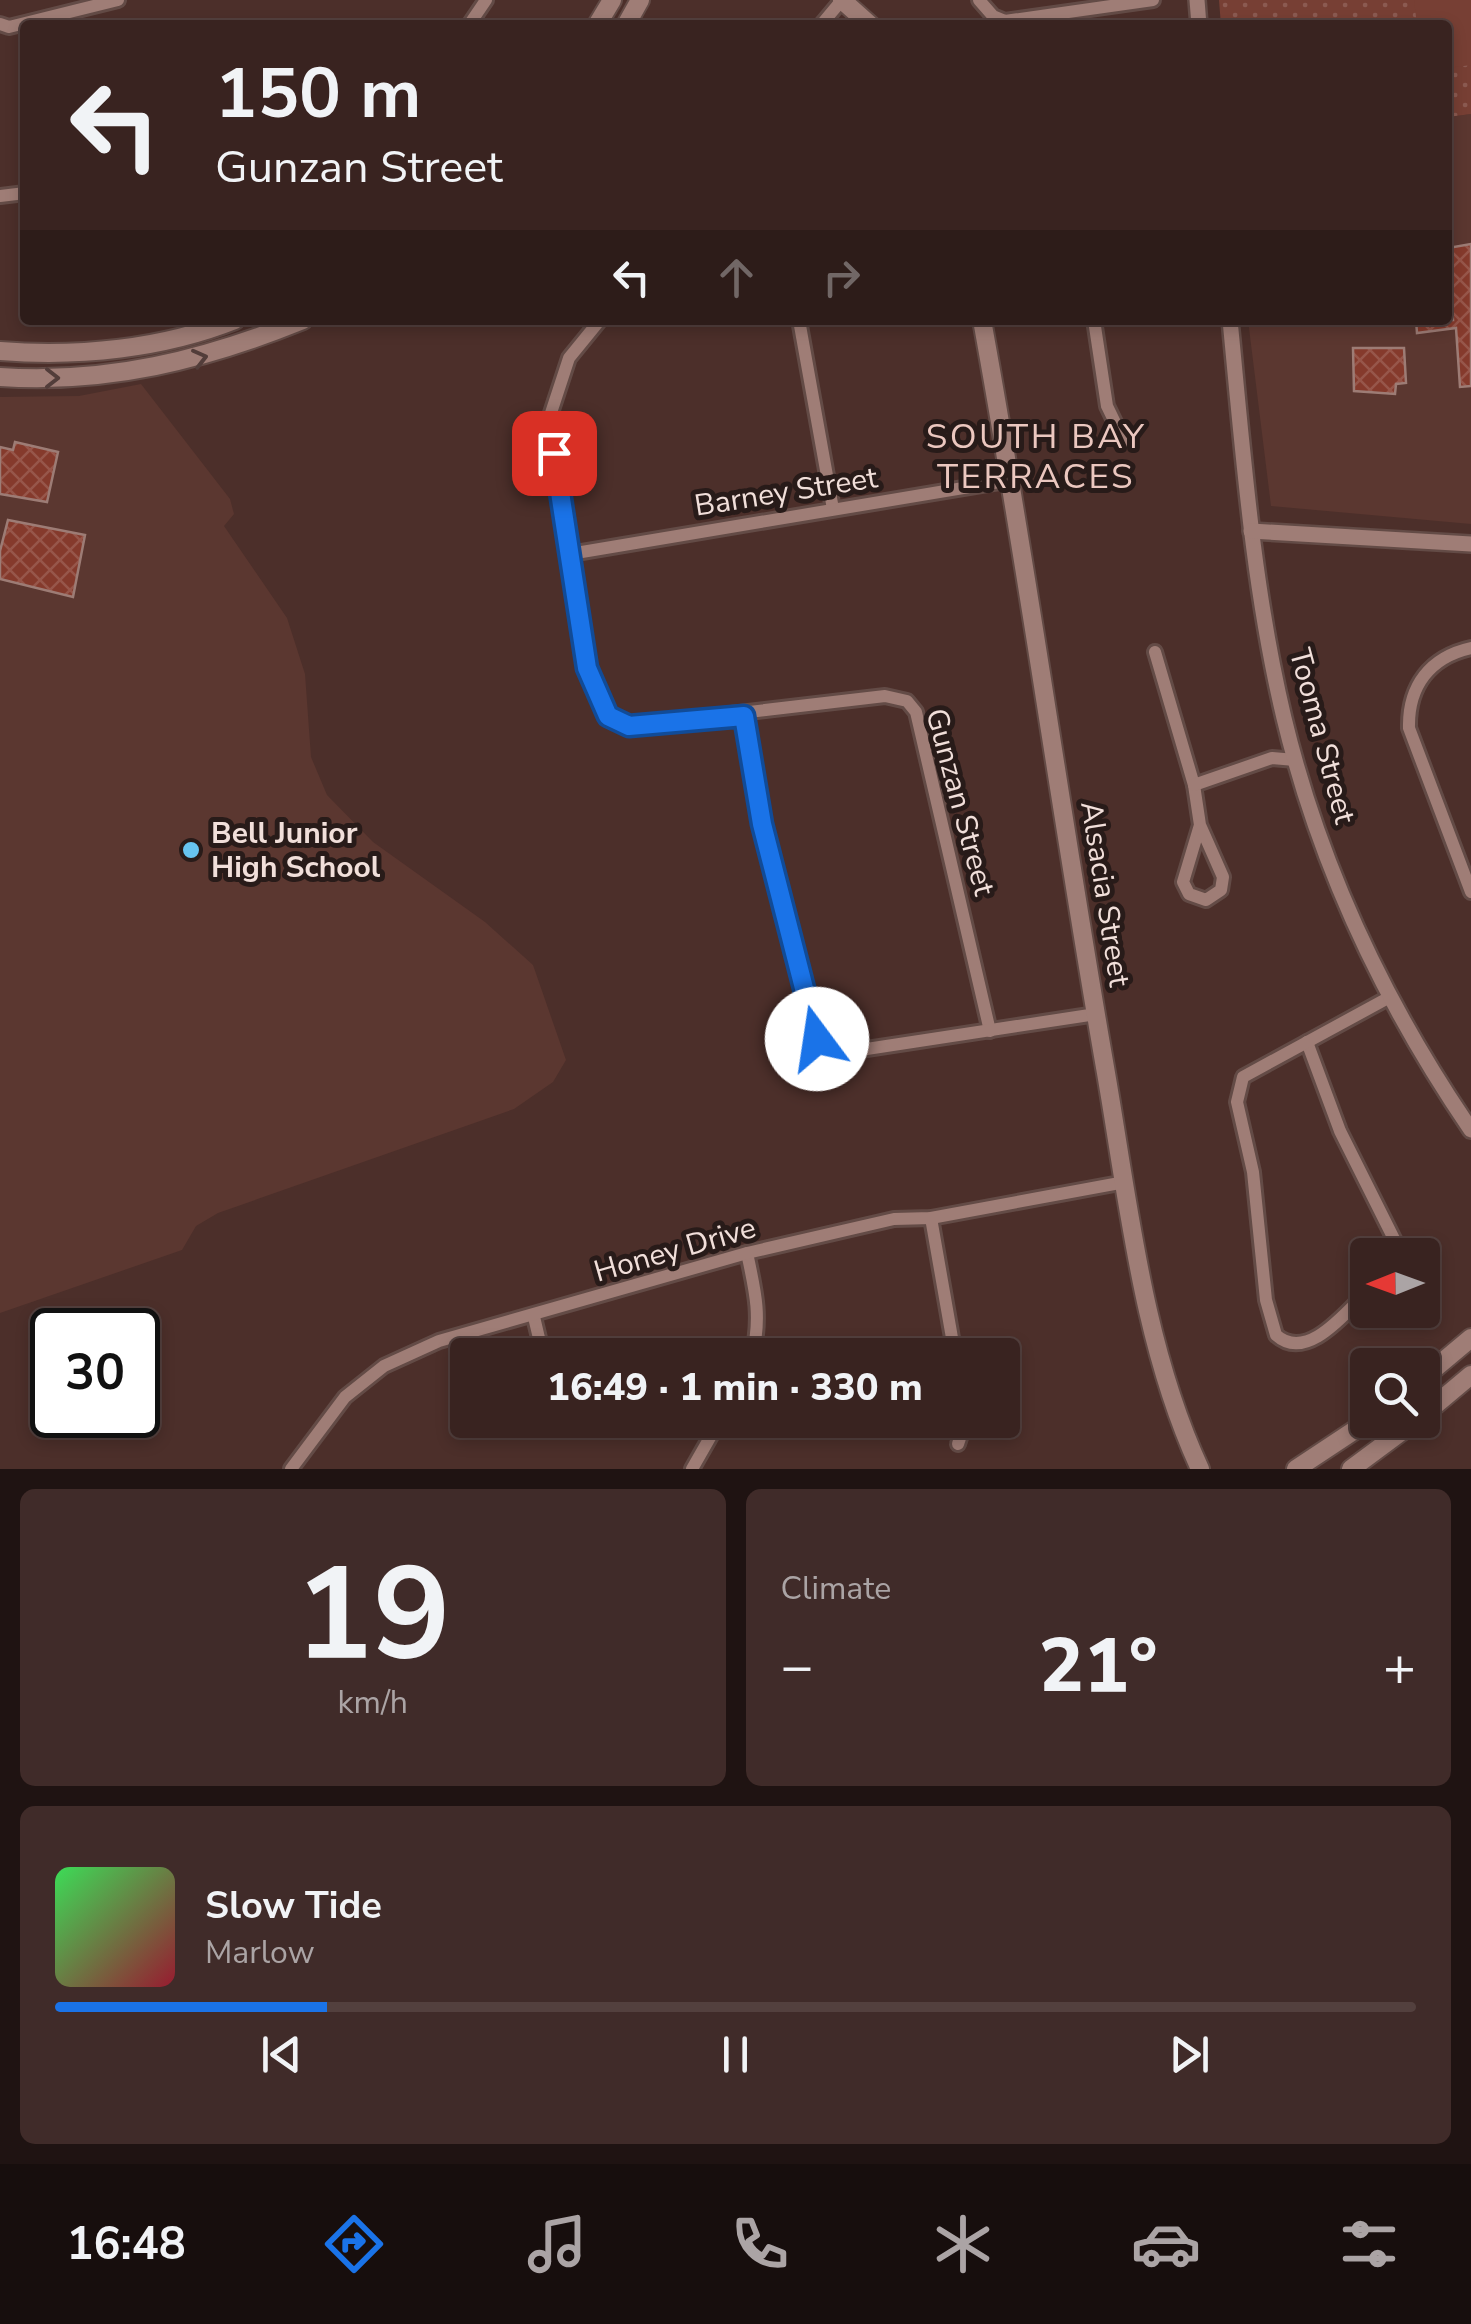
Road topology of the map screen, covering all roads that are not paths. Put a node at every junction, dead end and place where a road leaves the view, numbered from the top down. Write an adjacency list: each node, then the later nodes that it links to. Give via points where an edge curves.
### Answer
1 (118, 0): 6 (street)
2 (842, 0): 7 (street); 8 (main road)
3 (979, 0): 5 (street, via 1005,20)
4 (1153, 0): 5 (street)
5 (1094, 3)
6 (37, 20)
7 (824, 20)
8 (864, 20)
9 (219, 325): 16 (main road)
10 (291, 325): 19 (main road, one-way to 10, via 220,353)
11 (596, 325): 25 (street, Gunzan Street, via 569,358 549,419)
12 (800, 325): 22 (street)
13 (983, 325): 21 (main road, Alsacia Street)
14 (1095, 325): 20 (street, via 1107,406)
15 (1230, 325): 23 (street, Tooma Street)
16 (167, 340): 17 (main road, via 102,351); 19 (main road, via 152,357 108,364)
17 (0, 351)
18 (0, 376): 19 (main road, one-way to 19)
19 (104, 376)
20 (1124, 441)
21 (1011, 480): 22 (street, Barney Street); 34 (main road, Alsacia Street)
22 (833, 509): 25 (street, Barney Street)
23 (1251, 531): 24 (street); 29 (street, Tooma Street)
24 (1471, 544)
25 (570, 554): 28 (street, Gunzan Street, via 587,668 608,716 629,726)
26 (1471, 648): 32 (street, via 1448,652 1422,675 1410,702 1409,728)
27 (1154, 652): 30 (street)
28 (744, 716): 35 (street, Gunzan Street, via 884,696 907,701 916,712); 35 (street, via 762,824 817,1039 834,1054 850,1054)
29 (1295, 760): 30 (street, via 1272,758); 33 (street, Tooma Street, via 1345,905)
30 (1194, 785): 31 (street)
31 (1200, 825): 31 (street, via 1184,882 1194,898 1206,900 1221,890 1223,877)
32 (1471, 892)
33 (1388, 998): 36 (street); 37 (street, Tooma Street)
34 (1096, 1014): 35 (street); 38 (main road, Alsacia Street)
35 (990, 1031)
36 (1308, 1042): 40 (street, via 1340,1131); 42 (street, via 1243,1077 1236,1102 1257,1202 1266,1300 1276,1335 1291,1344 1305,1344)
37 (1471, 1130)
38 (1125, 1182): 39 (street, Honey Drive); 58 (main road, Alsacia Street, via 1170,1398)
39 (931, 1218): 41 (street, Honey Drive, via 894,1219); 46 (street)
40 (1394, 1238)
41 (746, 1254): 43 (street, Honey Drive); 45 (street, via 758,1302)
42 (1350, 1305)
43 (534, 1317): 44 (street); 56 (street, Honey Drive, via 439,1341 384,1366 345,1396)
44 (539, 1338)
45 (757, 1338)
46 (952, 1338)
47 (1471, 1338): 48 (main road)
48 (1440, 1364)
49 (1471, 1375): 50 (main road)
50 (1440, 1401)
51 (1350, 1433): 59 (main road)
52 (710, 1438): 57 (street)
53 (960, 1438): 55 (street)
54 (1393, 1438): 60 (main road)
55 (958, 1444)
56 (290, 1469)
57 (692, 1469)
58 (1200, 1469)
59 (1296, 1469)
60 (1351, 1469)

